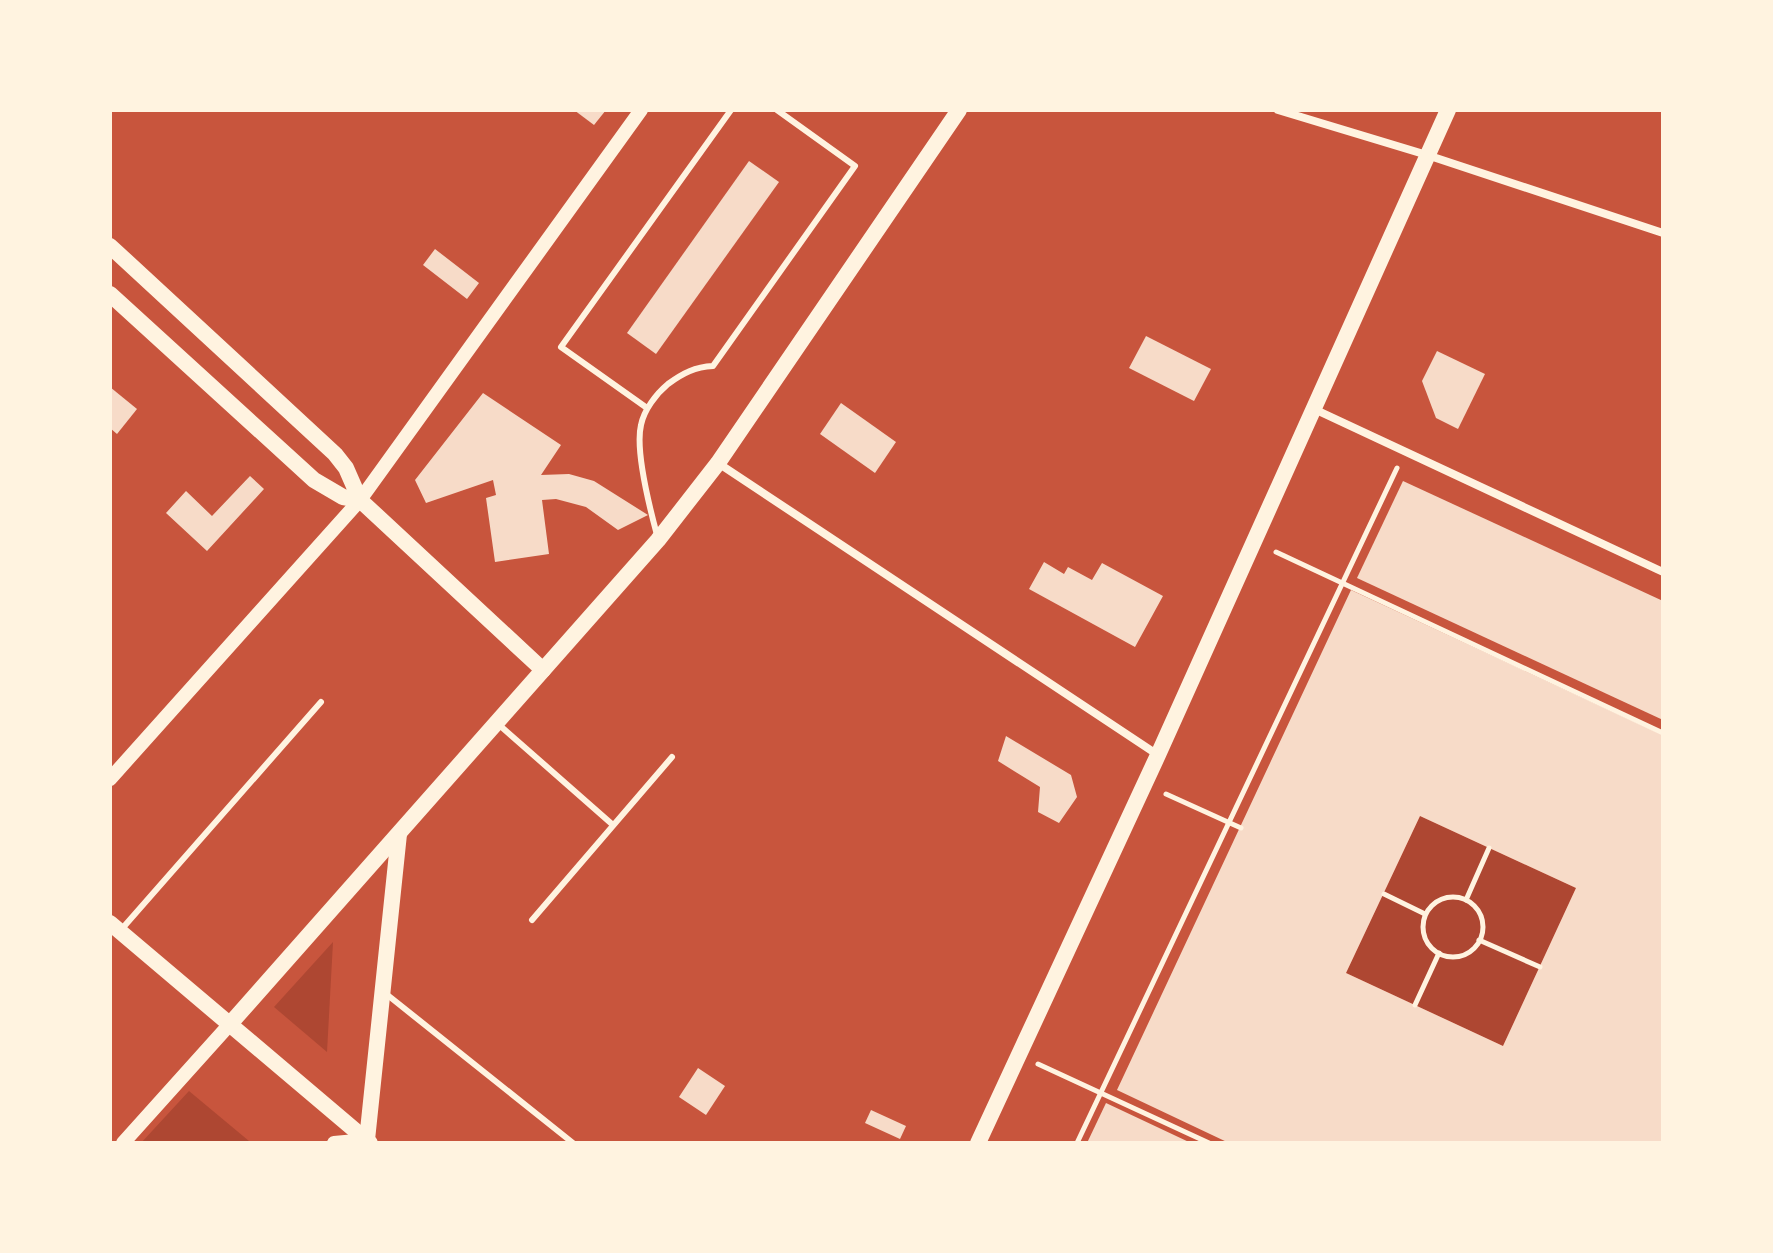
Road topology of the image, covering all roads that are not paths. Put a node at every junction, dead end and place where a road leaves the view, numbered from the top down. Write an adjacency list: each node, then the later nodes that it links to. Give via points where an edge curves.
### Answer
1 (641, 110): 14 (street)
2 (731, 110): 11 (lane, via 561,347)
3 (777, 110): 11 (lane, via 855,166 713,366 680,375)
4 (959, 110): 13 (main road)
5 (1278, 110): 7 (street)
6 (1448, 110): 7 (main road)
7 (1427, 155): 8 (street); 12 (main road)
8 (1663, 233)
9 (110, 246): 14 (main road, via 335,454)
10 (110, 294): 14 (main road, via 314,480 343,497)
11 (647, 408): 15 (lane, via 640,426 641,451)
12 (1313, 409): 16 (street); 20 (main road)
13 (718, 463): 15 (main road); 20 (street)
14 (360, 500): 17 (main road); 22 (street)
15 (658, 540): 17 (main road)
16 (1663, 572)
17 (543, 670): 19 (main road)
18 (321, 702): 26 (lane)
19 (497, 723): 23 (lane); 24 (main road)
20 (1158, 755): 33 (main road)
21 (672, 757): 23 (lane)
22 (110, 779)
23 (613, 825): 25 (lane)
24 (399, 834): 27 (main road); 28 (main road)
25 (532, 920)
26 (115, 927): 28 (main road)
27 (383, 991): 29 (main road); 32 (lane)
28 (230, 1024): 29 (main road); 30 (street)
29 (369, 1142): 31 (street)
30 (123, 1143)
31 (334, 1143)
32 (573, 1143)
33 (978, 1143)

